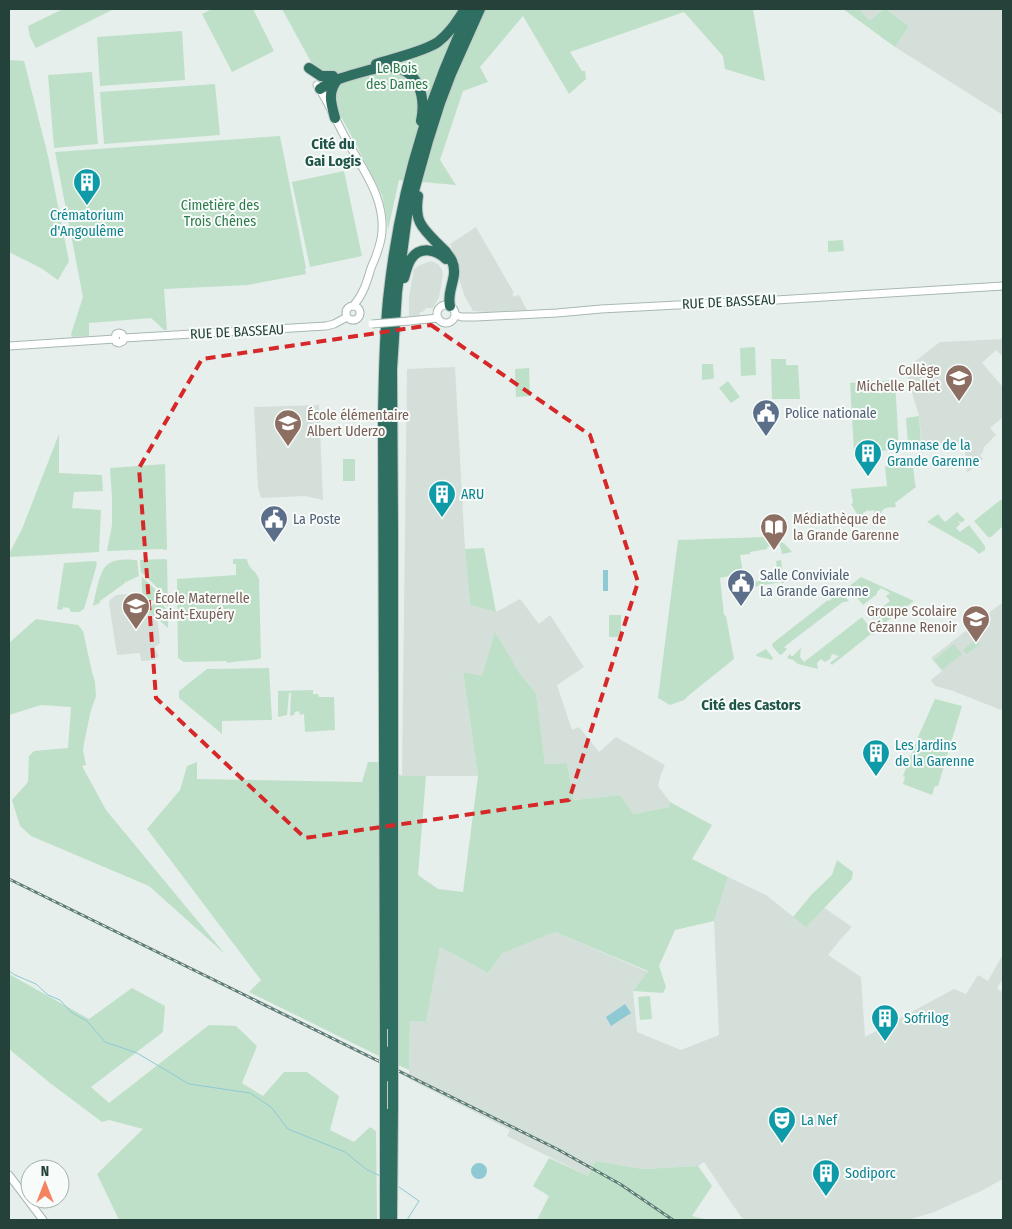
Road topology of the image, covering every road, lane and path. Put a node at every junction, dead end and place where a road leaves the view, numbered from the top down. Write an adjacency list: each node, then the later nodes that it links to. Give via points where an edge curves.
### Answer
1 (465, 9): 6 (highway, via 448,33 426,48)
2 (471, 9): 9 (highway, via 439,82)
3 (480, 9): 4 (highway)
4 (473, 24): 12 (highway, via 431,142 416,205 420,224 452,261 455,272); 17 (highway, via 440,103 407,216 396,292)
5 (309, 68): 6 (highway, via 321,76)
6 (336, 78): 7 (highway); 8 (highway, via 330,93); 9 (highway, via 389,67 400,69 415,79 421,95 422,113)
7 (318, 87): 8 (street)
8 (335, 118): 11 (street, via 368,178 381,210 381,239)
9 (408, 184): 20 (highway, bridge, via 389,291 384,373)
10 (1003, 286): 12 (street, RUE DE BASSEAU, via 476,317 462,317)
11 (356, 308): 13 (street, via 347,309); 14 (street, via 361,314)
12 (450, 309): 15 (street, via 438,311); 15 (street, via 453,320 448,323); 17 (highway, via 448,262 435,252 422,251 414,255 407,267 400,296)
13 (347, 317): 14 (street, RUE DE BASSEAU, via 352,321); 16 (street, RUE DE BASSEAU, via 326,326 124,338 119,333 114,339)
14 (359, 318): 15 (street, RUE DE BASSEAU, bridge, via 372,324)
15 (438, 318)
16 (9, 346)
17 (392, 366): 21 (highway, bridge)
18 (9, 1175): 19 (street)
19 (43, 1220)
20 (385, 1220)
21 (392, 1220)

